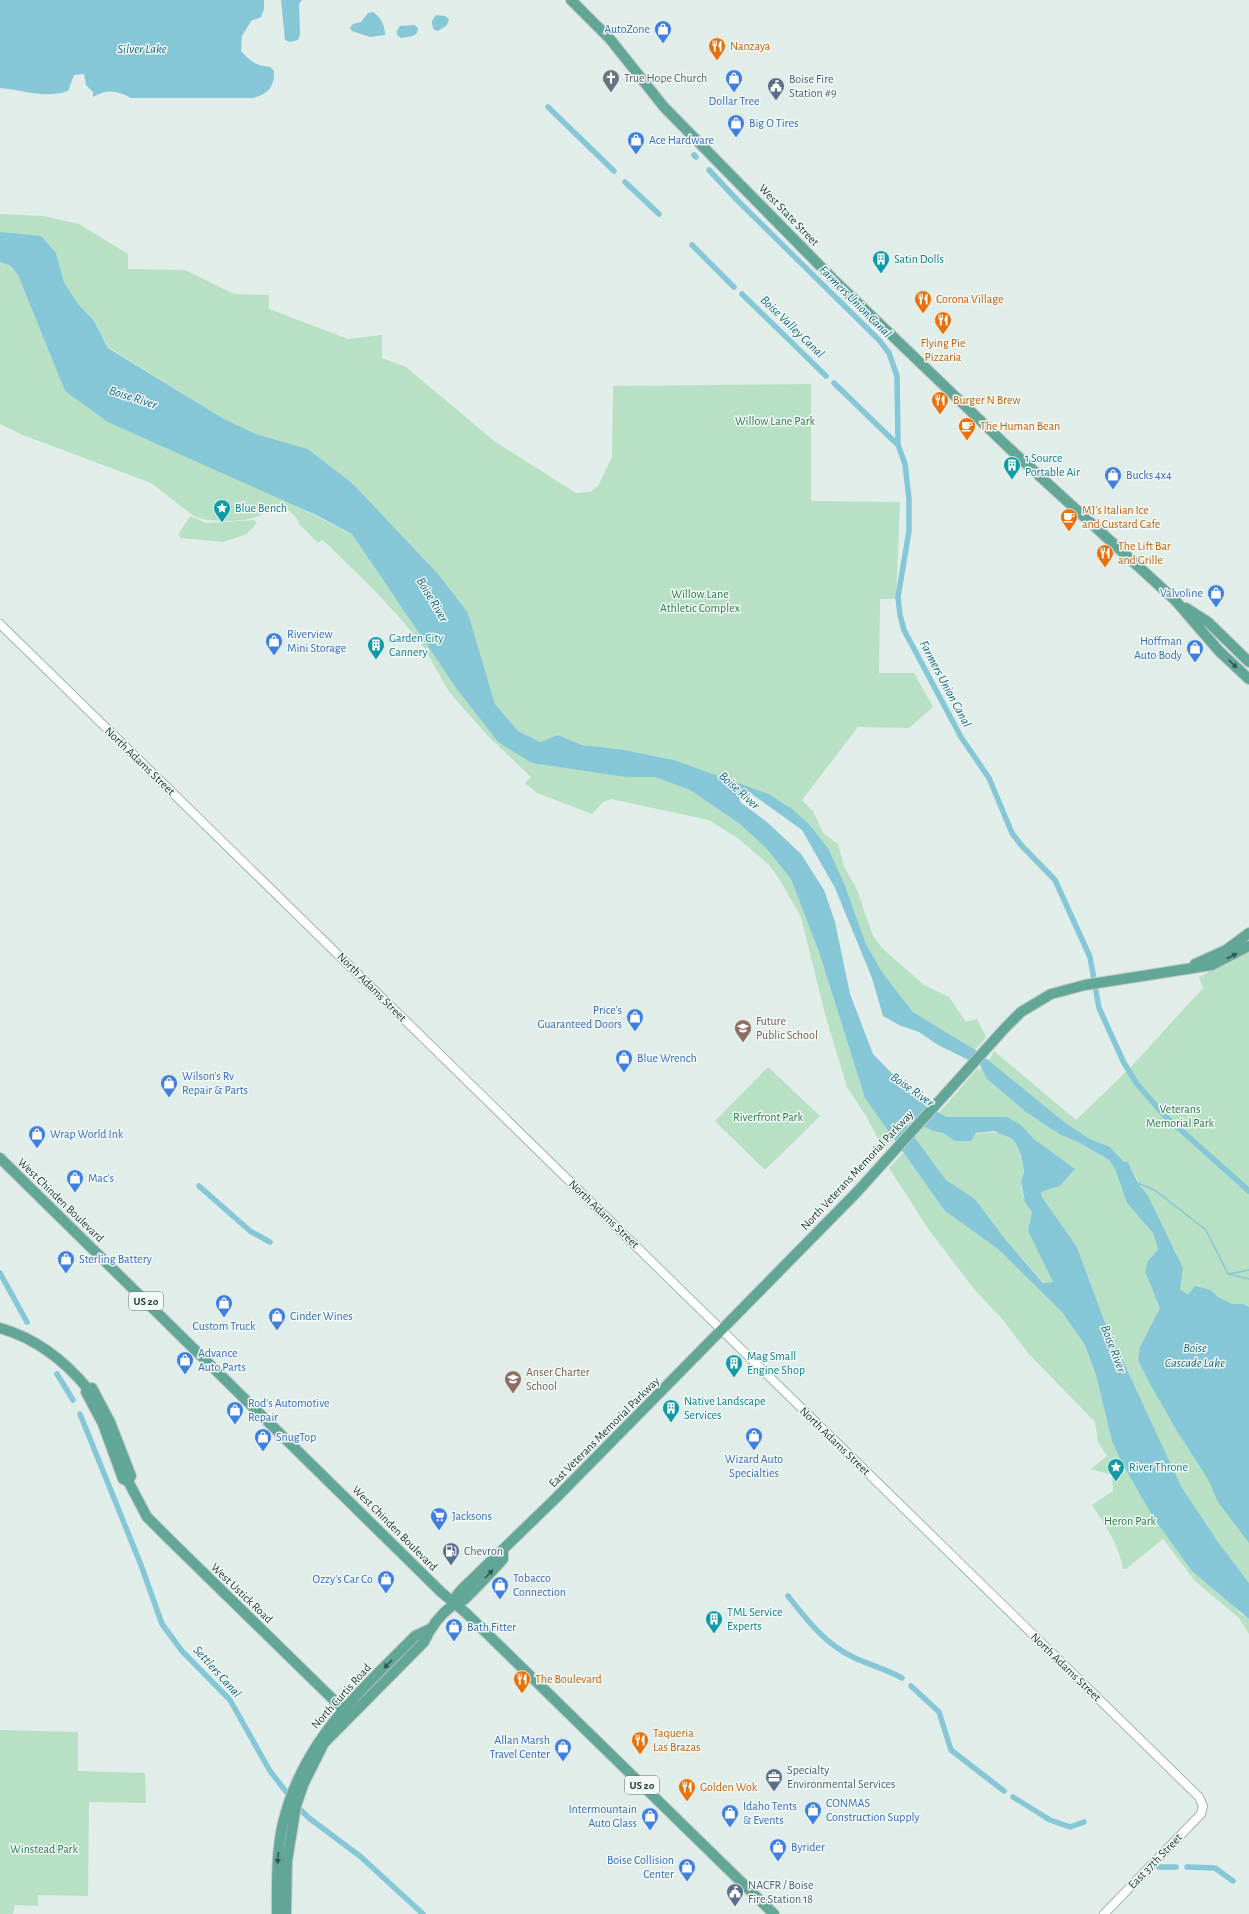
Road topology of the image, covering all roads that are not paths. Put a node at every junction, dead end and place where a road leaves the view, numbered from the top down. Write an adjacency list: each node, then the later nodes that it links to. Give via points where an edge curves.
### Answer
1 (571, 0): 2 (main road, West State Street, via 610,39 664,107 832,278 1009,448)
2 (1174, 600): 4 (main road, West State Street); 5 (main road, West State Street, via 1208,622)
3 (0, 624): 13 (street, North Adams Street)
4 (1199, 627): 5 (main road, West State Street, via 1214,636 1224,647 1228,648); 7 (main road, West State Street, one-way to 7, via 1219,651)
5 (1231, 645): 6 (main road, West State Street)
6 (1249, 662)
7 (1249, 679)
8 (1249, 933): 10 (main road, North Veterans Memorial Parkway, via 1226,950)
9 (1249, 946): 10 (main road, North Veterans Memorial Parkway, one-way to 9, via 1212,965)
10 (1186, 969): 13 (main road, North Veterans Memorial Parkway, via 1085,985 1051,994 1021,1012 857,1192)
11 (0, 1158): 14 (main road, West Chinden Boulevard / US 20)
12 (0, 1328): 15 (main road, West Ustick Road, via 23,1336 42,1347 78,1376 88,1389 86,1392 103,1424 123,1479 128,1480 148,1517)
13 (722, 1329): 14 (main road, East Veterans Memorial Parkway, via 503,1551 463,1588 457,1595); 16 (street, North Adams Street, via 1179,1778 1199,1798)
14 (455, 1604): 15 (main road, North Curtis Road, via 430,1629 415,1636); 20 (main road, West Chinden Boulevard / US 20)
15 (346, 1712): 17 (main road, North Curtis Road, via 299,1784)
16 (1203, 1806): 21 (street, East 37th Street, via 1201,1814)
17 (288, 1820): 18 (main road, North Curtis Road, one-way to 18, via 278,1864); 19 (main road, North Curtis Road)
18 (277, 1914)
19 (286, 1914)
20 (774, 1914)
21 (1104, 1914)

